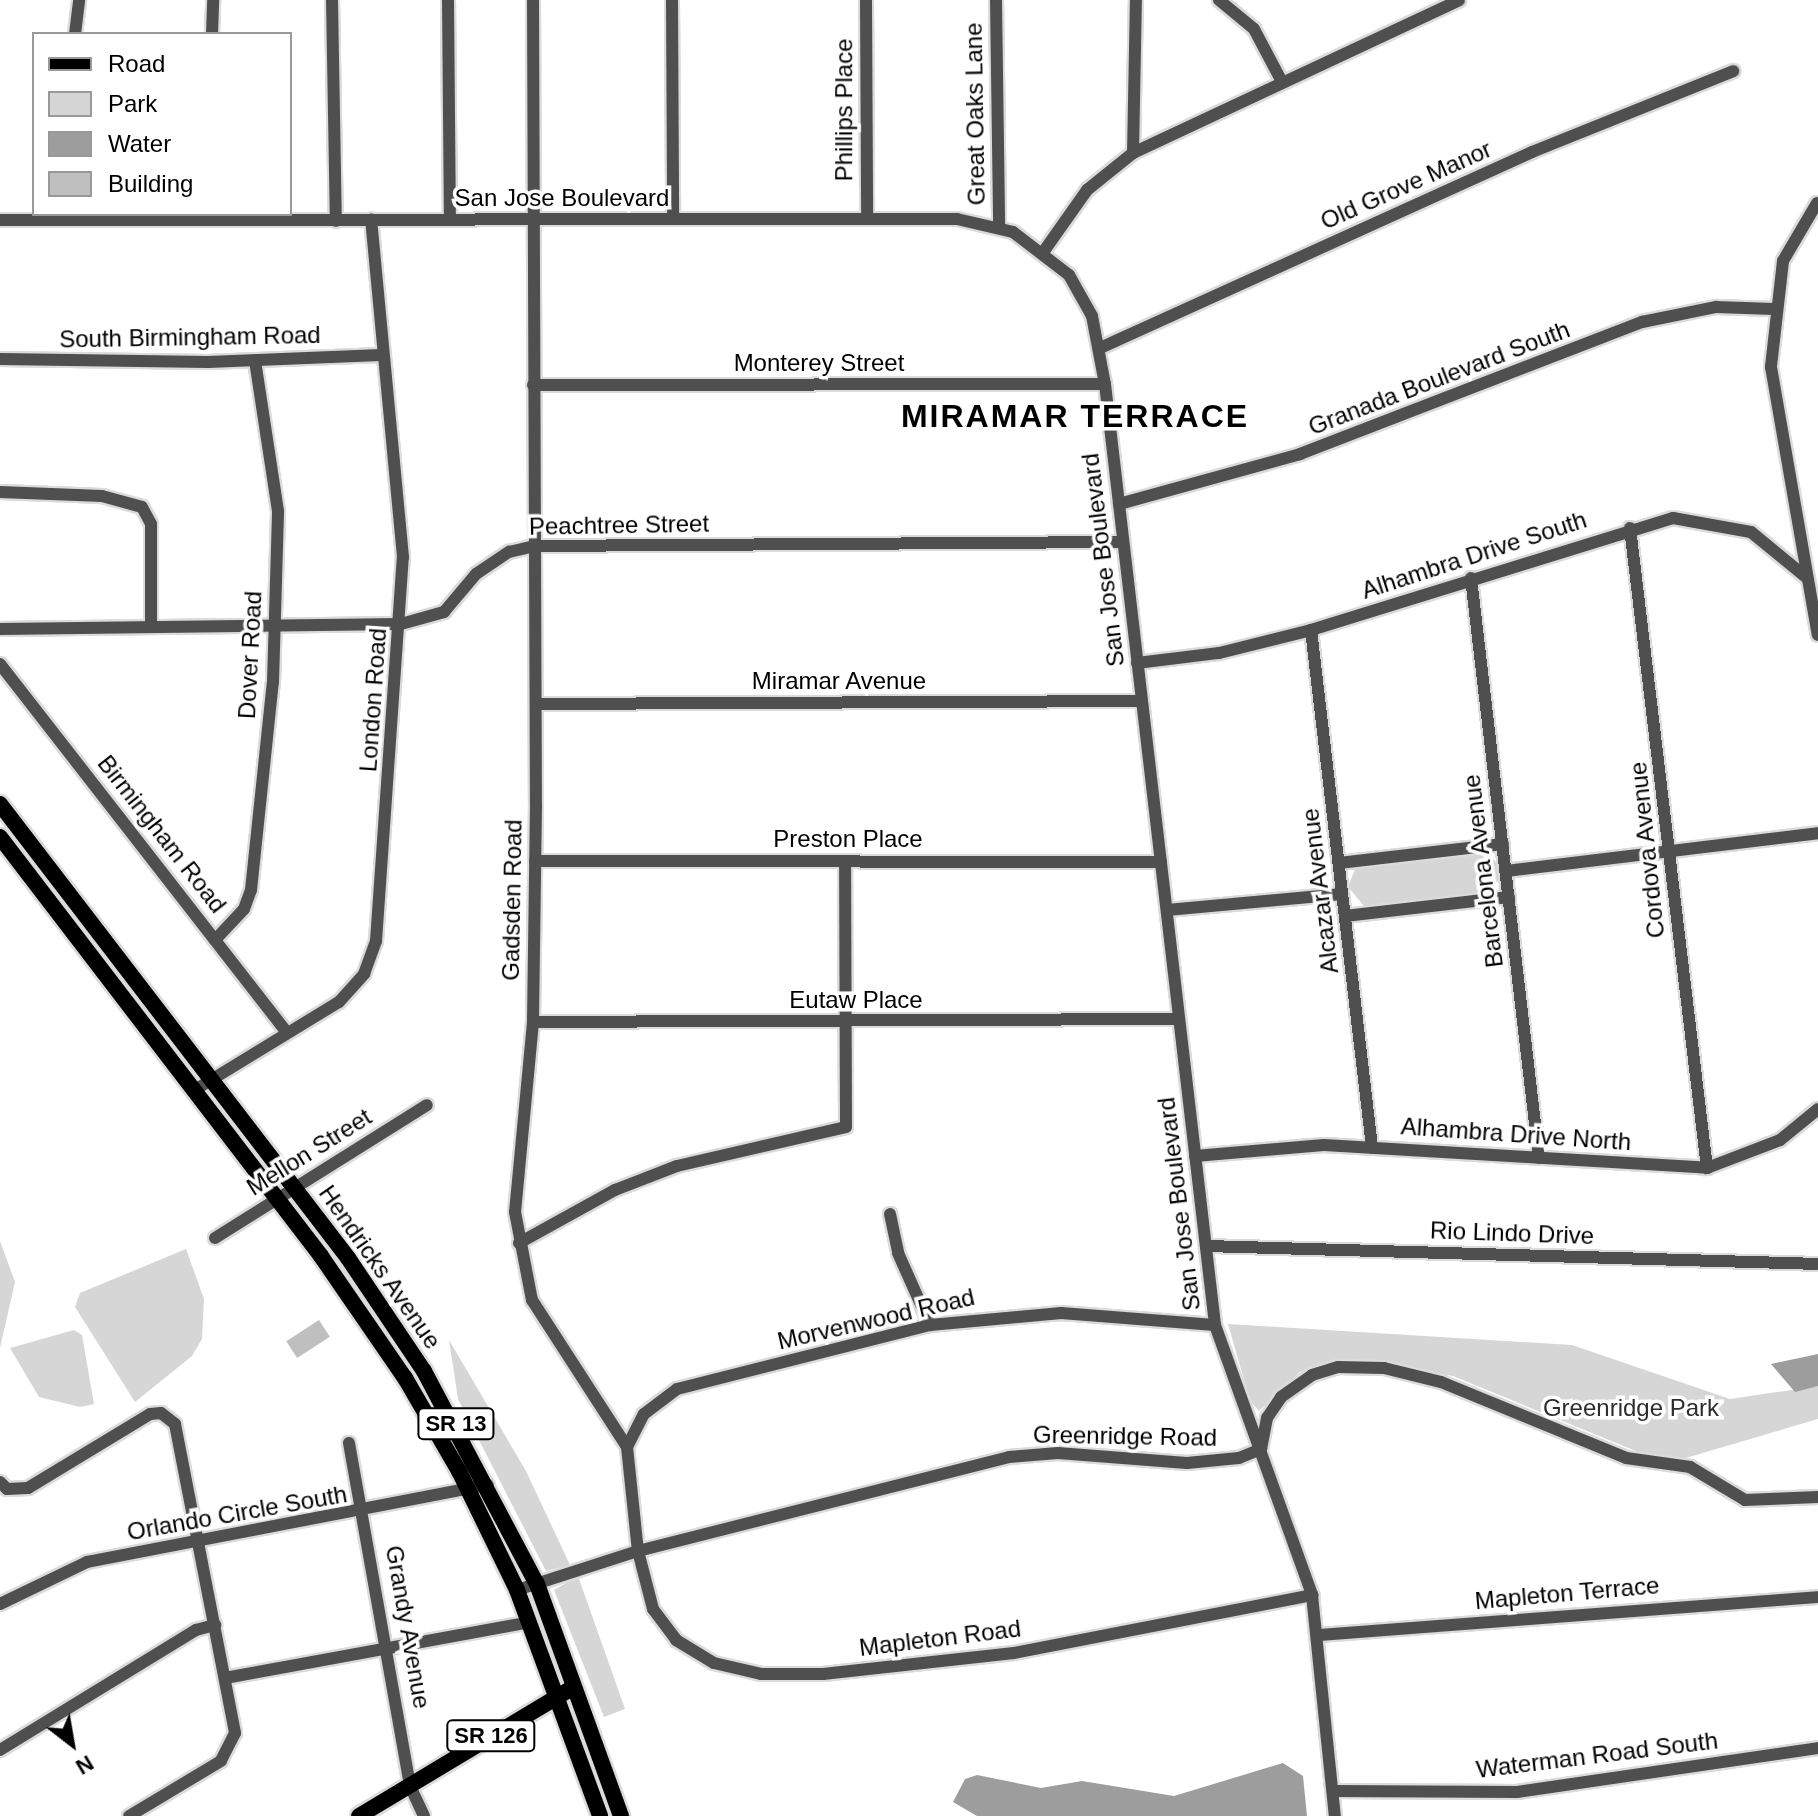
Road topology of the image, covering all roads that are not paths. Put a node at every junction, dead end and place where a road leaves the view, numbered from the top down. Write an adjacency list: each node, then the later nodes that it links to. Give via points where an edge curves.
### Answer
1 (79, 0): 13 (street)
2 (213, 0): 14 (street)
3 (332, 0): 27 (street)
4 (448, 0): 25 (street)
5 (533, 0): 26 (street, Gadsden Road)
6 (672, 0): 21 (street)
7 (866, 0): 22 (street, Phillips Place)
8 (996, 0): 28 (street, Great Oaks Lane)
9 (1136, 0): 17 (street)
10 (1219, 0): 16 (street, via 1254,29)
11 (1459, 0): 12 (street)
12 (1438, 4): 16 (street)
13 (75, 32)
14 (212, 32)
15 (1733, 71): 31 (street, Old Grove Manor, via 1532,152)
16 (1281, 80): 17 (street)
17 (1133, 153): 29 (street, via 1087,190)
18 (1817, 203): 30 (street, via 1786,252)
19 (46, 217): 20 (street, San Jose Boulevard); 23 (street, San Jose Boulevard)
20 (204, 217): 27 (street, San Jose Boulevard)
21 (673, 219): 22 (street, San Jose Boulevard); 26 (street, San Jose Boulevard)
22 (867, 219): 28 (street, San Jose Boulevard, via 957,219)
23 (0, 220)
24 (371, 220): 25 (street, San Jose Boulevard); 27 (street, San Jose Boulevard); 32 (street, London Road)
25 (450, 220): 26 (street, San Jose Boulevard)
26 (532, 220): 36 (street, Gadsden Road)
27 (336, 221)
28 (999, 227): 29 (street, San Jose Boulevard)
29 (1044, 251): 31 (street, San Jose Boulevard, via 1084,300)
30 (1774, 309): 38 (street, Granada Boulevard South, via 1716,307 1642,322 1300,454); 43 (street, via 1771,367)
31 (1100, 348): 35 (street, San Jose Boulevard)
32 (381, 355): 34 (street, South Birmingham Road); 44 (street, London Road, via 400,497)
33 (0, 359): 34 (street, South Birmingham Road)
34 (255, 361): 45 (street, Dover Road, via 278,511)
35 (1105, 384): 36 (street, Monterey Street); 38 (street, San Jose Boulevard)
36 (533, 385): 41 (street, Gadsden Road)
37 (0, 492): 46 (street, via 102,496 142,507 151,524)
38 (1119, 504): 40 (street, San Jose Boulevard)
39 (1630, 528): 42 (street, Alhambra Drive South); 43 (street, Alhambra Drive South, via 1673,518 1733,525 1771,544); 58 (street, Cordova Avenue)
40 (1123, 542): 41 (street, Peachtree Street); 50 (street, San Jose Boulevard)
41 (534, 546): 44 (street, Peachtree Street, via 509,552 476,574 444,612); 53 (street, Gadsden Road)
42 (1471, 578): 48 (street, Alhambra Drive South); 57 (street, Barcelona Avenue)
43 (1807, 578): 49 (street)
44 (401, 624): 45 (street, Peachtree Street); 76 (street, London Road, via 372,959 343,998)
45 (274, 625): 46 (street, Peachtree Street); 70 (street, Dover Road, via 251,890 244,909)
46 (151, 627): 47 (street, Peachtree Street)
47 (0, 629)
48 (1311, 630): 50 (street, Alhambra Drive South, via 1219,653); 62 (street, Alcazar Avenue)
49 (1818, 635)
50 (1137, 663): 52 (street, San Jose Boulevard)
51 (0, 664): 70 (street, Birmingham Road)
52 (1141, 701): 53 (street, Miramar Avenue); 61 (street, San Jose Boulevard)
53 (536, 704): 59 (street, Gadsden Road)
54 (0, 804): 63 (main road, Hendricks Avenue / SR 13)
55 (1818, 833): 58 (street)
56 (0, 837): 65 (main road, Hendricks Avenue / SR 13)
57 (1503, 844): 62 (street); 64 (street, Barcelona Avenue)
58 (1670, 852): 64 (street); 84 (street, Cordova Avenue)
59 (535, 861): 60 (street, Preston Place); 74 (street, Gadsden Road)
60 (845, 861): 61 (street, Preston Place); 75 (street)
61 (1161, 862): 68 (street, San Jose Boulevard)
62 (1339, 863): 66 (street, Alcazar Avenue)
63 (46, 865): 65 (main road); 71 (main road, Hendricks Avenue / SR 13)
64 (1506, 871): 67 (street, Barcelona Avenue)
65 (33, 880): 72 (main road, Hendricks Avenue / SR 13)
66 (1342, 894): 68 (street); 69 (street, Alcazar Avenue)
67 (1509, 897): 69 (street); 83 (street, Barcelona Avenue)
68 (1167, 910): 73 (street, San Jose Boulevard)
69 (1345, 916): 81 (street, Alcazar Avenue)
70 (215, 940): 76 (street, Birmingham Road)
71 (118, 958): 72 (main road); 77 (main road, Hendricks Avenue / SR 13)
72 (102, 969): 78 (main road, Hendricks Avenue / SR 13)
73 (1179, 1019): 75 (street, Eutaw Place); 82 (street, San Jose Boulevard)
74 (533, 1022): 75 (street, Eutaw Place); 89 (street, Gadsden Road, via 516,1177)
75 (845, 1022): 89 (street, via 846,1127 837,1134 736,1148 677,1166 615,1190)
76 (287, 1033): 77 (street, London Road)
77 (210, 1077): 78 (street, London Road); 85 (main road, Hendricks Avenue / SR 13)
78 (193, 1091): 86 (main road, Hendricks Avenue / SR 13)
79 (427, 1105): 85 (street, Mellon Street)
80 (1818, 1109): 84 (street, Alhambra Drive North, via 1780,1140)
81 (1372, 1147): 82 (street, Alhambra Drive North, via 1285,1145); 83 (street, Alhambra Drive North)
82 (1195, 1156): 90 (street, San Jose Boulevard)
83 (1539, 1158): 84 (street, Alhambra Drive North)
84 (1707, 1168)
85 (295, 1187): 86 (street, Mellon Street); 92 (main road, Hendricks Avenue / SR 13)
86 (277, 1198): 88 (street, Mellon Street); 93 (main road, Hendricks Avenue / SR 13)
87 (890, 1214): 94 (street, via 898,1253)
88 (215, 1238)
89 (519, 1243): 97 (street, Gadsden Road, via 532,1300)
90 (1206, 1246): 91 (street, Rio Lindo Drive); 95 (street, San Jose Boulevard)
91 (1818, 1264)
92 (361, 1276): 93 (main road); 100 (main road, Hendricks Avenue / SR 13)
93 (344, 1287): 101 (main road, Hendricks Avenue / SR 13)
94 (930, 1325): 95 (street, Morvenwood Road, via 1061,1313); 97 (street, Morvenwood Road, via 677,1389 644,1414)
95 (1215, 1325): 98 (street, San Jose Boulevard)
96 (349, 1443): 103 (street, Grandy Avenue)
97 (627, 1447): 105 (street, Gadsden Road)
98 (1261, 1449): 102 (street, via 1272,1408 1300,1382 1338,1367 1384,1368 1465,1390 1626,1458 1690,1467 1745,1500); 105 (street, Greenridge Road, via 1203,1462 1009,1457); 108 (street, San Jose Boulevard)
99 (0, 1482): 104 (street, via 7,1489 28,1488 138,1418 169,1416 178,1432)
100 (488, 1485): 101 (street, Orlando Circle South); 106 (main road, Hendricks Avenue / SR 13)
101 (470, 1493): 103 (street, Orlando Circle South); 107 (main road, Hendricks Avenue / SR 13)
102 (1818, 1497)
103 (364, 1513): 104 (street, Orlando Circle South); 114 (street, Grandy Avenue)
104 (199, 1542): 110 (street, Orlando Circle South, via 77,1564); 112 (street)
105 (638, 1551): 106 (street, Greenridge Road); 108 (street, Mapleton Road, via 653,1609 676,1640 714,1663 761,1674 886,1668 1014,1653)
106 (537, 1584): 107 (street, Greenridge Road); 116 (main road, Hendricks Avenue / SR 13)
107 (517, 1590): 111 (main road, Hendricks Avenue / SR 13)
108 (1312, 1595): 113 (street, San Jose Boulevard)
109 (1818, 1597): 113 (street, Mapleton Terrace)
110 (0, 1604)
111 (530, 1622): 114 (street); 116 (main road, via 548,1633); 117 (main road, Hendricks Avenue / SR 13)
112 (215, 1625): 115 (street); 119 (street, via 196,1630)
113 (1319, 1635): 121 (street, San Jose Boulevard)
114 (390, 1649): 115 (street); 120 (street, Grandy Avenue)
115 (225, 1678): 122 (street, via 235,1733 221,1761)
116 (576, 1682): 117 (main road, SR 126); 126 (main road, Hendricks Avenue / SR 13)
117 (558, 1694): 120 (main road, SR 126); 125 (main road, Hendricks Avenue / SR 13)
118 (1818, 1748): 121 (street, Waterman Road South, via 1517,1792)
119 (0, 1750)
120 (410, 1786): 123 (main road, SR 126); 124 (street, Grandy Avenue)
121 (1333, 1791): 127 (street, San Jose Boulevard)
122 (129, 1816)
123 (359, 1816)
124 (424, 1816)
125 (600, 1816)
126 (621, 1816)
127 (1335, 1816)

